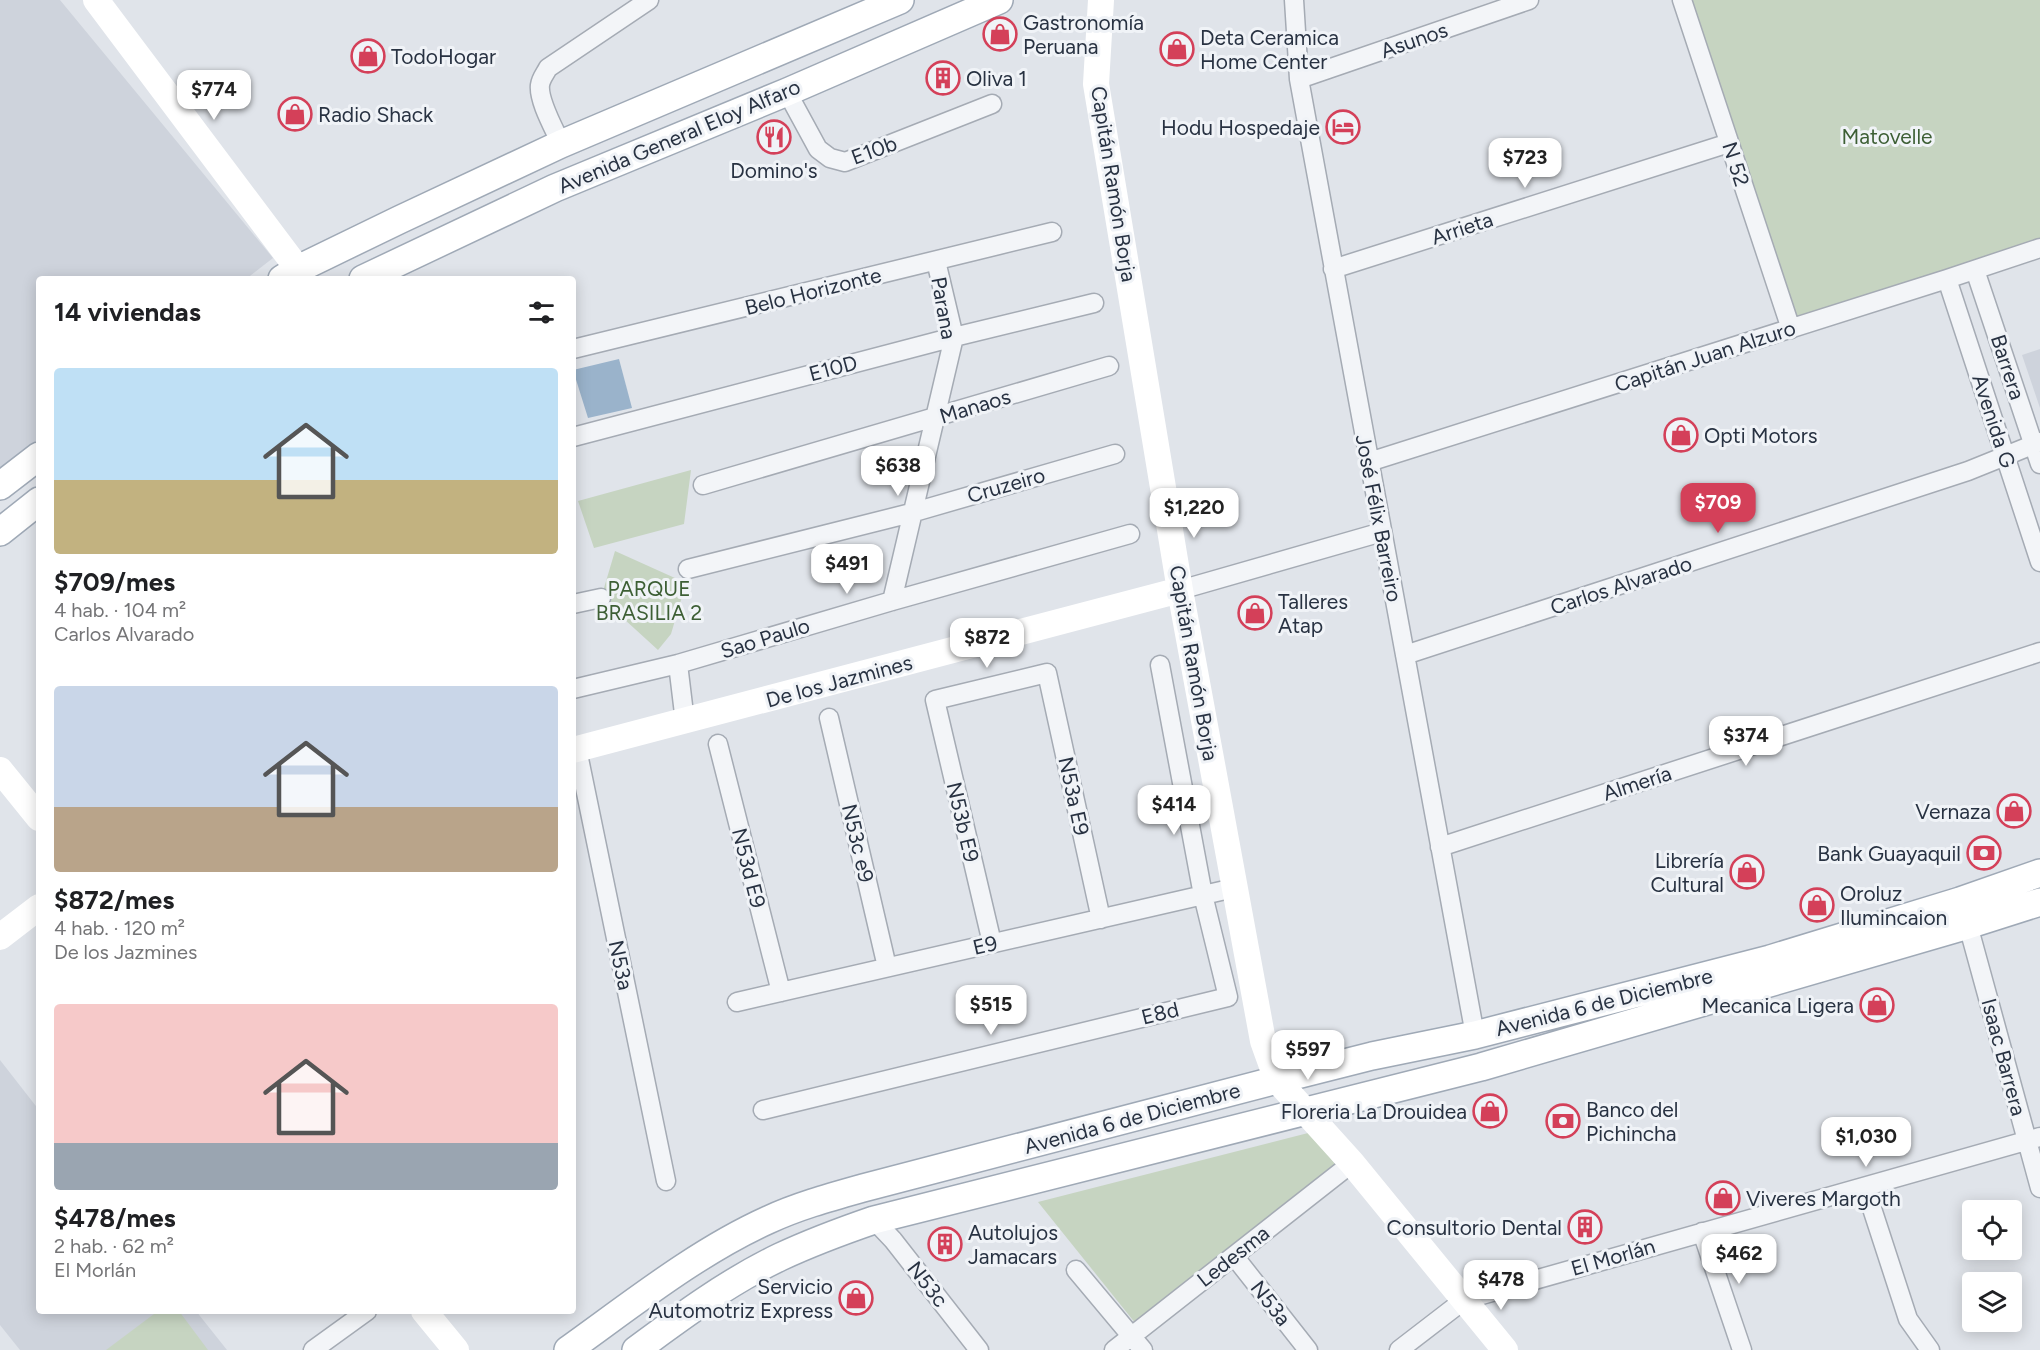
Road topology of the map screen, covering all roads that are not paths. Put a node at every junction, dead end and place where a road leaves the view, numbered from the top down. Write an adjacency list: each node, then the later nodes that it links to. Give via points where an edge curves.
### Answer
1 (96, 0): 19 (street)
2 (649, 0): 13 (street, via 548,68 539,88)
3 (900, 0): 13 (main road, Avenida General Eloy Alfaro)
4 (999, 0): 10 (main road, Avenida General Eloy Alfaro)
5 (1101, 0): 44 (street, Capitán Ramón Borja, via 1096,84)
6 (1294, 0): 9 (street, José Félix Barreiro)
7 (1529, 0): 9 (street, Asunos)
8 (1682, 0): 12 (street, N 52)
9 (1299, 79): 17 (street, José Félix Barreiro)
10 (787, 92): 11 (street, E10b, via 818,149 845,162); 20 (main road, Avenida General Eloy Alfaro, via 555,188)
11 (992, 104)
12 (1729, 143): 17 (street, Arrieta); 23 (street, N 52)
13 (561, 144): 19 (main road, Avenida General Eloy Alfaro)
14 (1052, 232): 16 (street, Belo Horizonte)
15 (2040, 248): 18 (street, Capitán Juan Alzuro)
16 (936, 261): 24 (street, Parana); 25 (street, Belo Horizonte)
17 (1333, 269): 33 (street, José Félix Barreiro)
18 (1976, 270): 21 (street, Capitán Juan Alzuro); 29 (street, Barrera)
19 (290, 274)
20 (369, 276)
21 (1947, 279): 23 (street, Capitán Juan Alzuro); 31 (street, Avenida G)
22 (1094, 303): 24 (street, E10D)
23 (1791, 329): 33 (street, Capitán Juan Alzuro)
24 (954, 337): 27 (street, Parana); 28 (street, E10D)
25 (576, 348)
26 (1109, 366): 27 (street, Manaos)
27 (936, 418): 35 (street, Manaos); 38 (street, Parana)
28 (576, 435)
29 (2037, 443): 31 (street, Carlos Alvarado); 34 (street, Barrera)
30 (1115, 454): 38 (street, Cruzeiro)
31 (2005, 455): 42 (street, Avenida G); 49 (street, Carlos Alvarado, via 1957,475)
32 (36, 458): 36 (main road)
33 (1369, 462): 40 (street, José Félix Barreiro)
34 (2040, 464)
35 (703, 485)
36 (0, 486)
37 (36, 503): 39 (main road)
38 (911, 513): 43 (street, Cruzeiro); 46 (street, Parana)
39 (0, 532)
40 (1382, 532): 44 (street, De los Jazmines); 49 (street, José Félix Barreiro)
41 (1130, 534): 46 (street, Sao Paulo)
42 (2040, 562)
43 (688, 569)
44 (1180, 590): 55 (street, De los Jazmines); 63 (street, Capitán Ramón Borja)
45 (601, 598): 47 (street)
46 (892, 601): 50 (street, Sao Paulo)
47 (576, 603)
48 (2040, 652): 61 (street, Almería)
49 (1405, 655): 61 (street, José Félix Barreiro)
50 (678, 664): 52 (street, Sao Paulo); 55 (street)
51 (1160, 665): 64 (street, E8d)
52 (576, 688)
53 (935, 700): 67 (street, N53a E9, via 1047,673); 70 (street, N53b E9)
54 (829, 718): 71 (street, N53c e9)
55 (685, 722): 57 (street, De los Jazmines)
56 (718, 744): 72 (street, N53d E9)
57 (576, 750)
58 (576, 755): 80 (street, N53a)
59 (0, 770): 60 (street)
60 (36, 814)
61 (1440, 847): 74 (street, José Félix Barreiro)
62 (2040, 873): 74 (main road, Avenida 6 de Diciembre, via 1770,959)
63 (1234, 888): 64 (street, E9); 75 (street, Capitán Ramón Borja, via 1263,1041)
64 (1203, 896): 67 (street, E9); 76 (street, E8d, via 1228,997)
65 (2040, 902): 68 (main road, Avenida 6 de Diciembre)
66 (36, 909): 69 (street)
67 (1101, 919): 70 (street, E9)
68 (1968, 925): 77 (main road, Avenida 6 de Diciembre, via 1481,1067); 78 (street, Isaac Barrera)
69 (0, 937)
70 (992, 944): 71 (street, E9)
71 (887, 967): 72 (street, E9)
72 (781, 992): 73 (street, E9)
73 (737, 1002)
74 (1474, 1035): 75 (main road, Avenida 6 de Diciembre)
75 (1277, 1080): 77 (street, Capitán Ramón Borja); 94 (main road, Avenida 6 de Diciembre, via 797,1207 688,1264)
76 (763, 1110)
77 (1306, 1111): 79 (street, Capitán Ramón Borja); 83 (main road, Avenida 6 de Diciembre)
78 (2033, 1139): 81 (street, El Morlán); 82 (street, Isaac Barrera)
79 (1352, 1163): 85 (street, Ledesma); 87 (street, Capitán Ramón Borja)
80 (666, 1181)
81 (1865, 1187): 84 (street, El Morlán); 101 (street, via 1908,1319)
82 (2040, 1188)
83 (874, 1220): 91 (street, N53c); 95 (main road, Avenida 6 de Diciembre, via 777,1258 702,1302)
84 (1702, 1232): 87 (street, El Morlán); 100 (street)
85 (1234, 1256): 90 (street, Ledesma); 97 (street, N53a)
86 (1077, 1270): 90 (street)
87 (1464, 1300): 98 (street); 99 (street, Capitán Ramón Borja)
88 (363, 1314): 92 (street)
89 (426, 1314): 93 (street)
90 (1137, 1343): 96 (street, Ledesma)
91 (978, 1349)
92 (313, 1350)
93 (456, 1350)
94 (568, 1350)
95 (636, 1350)
96 (1114, 1350)
97 (1308, 1350)
98 (1399, 1350)
99 (1505, 1350)
100 (1742, 1350)
101 (1930, 1350)

